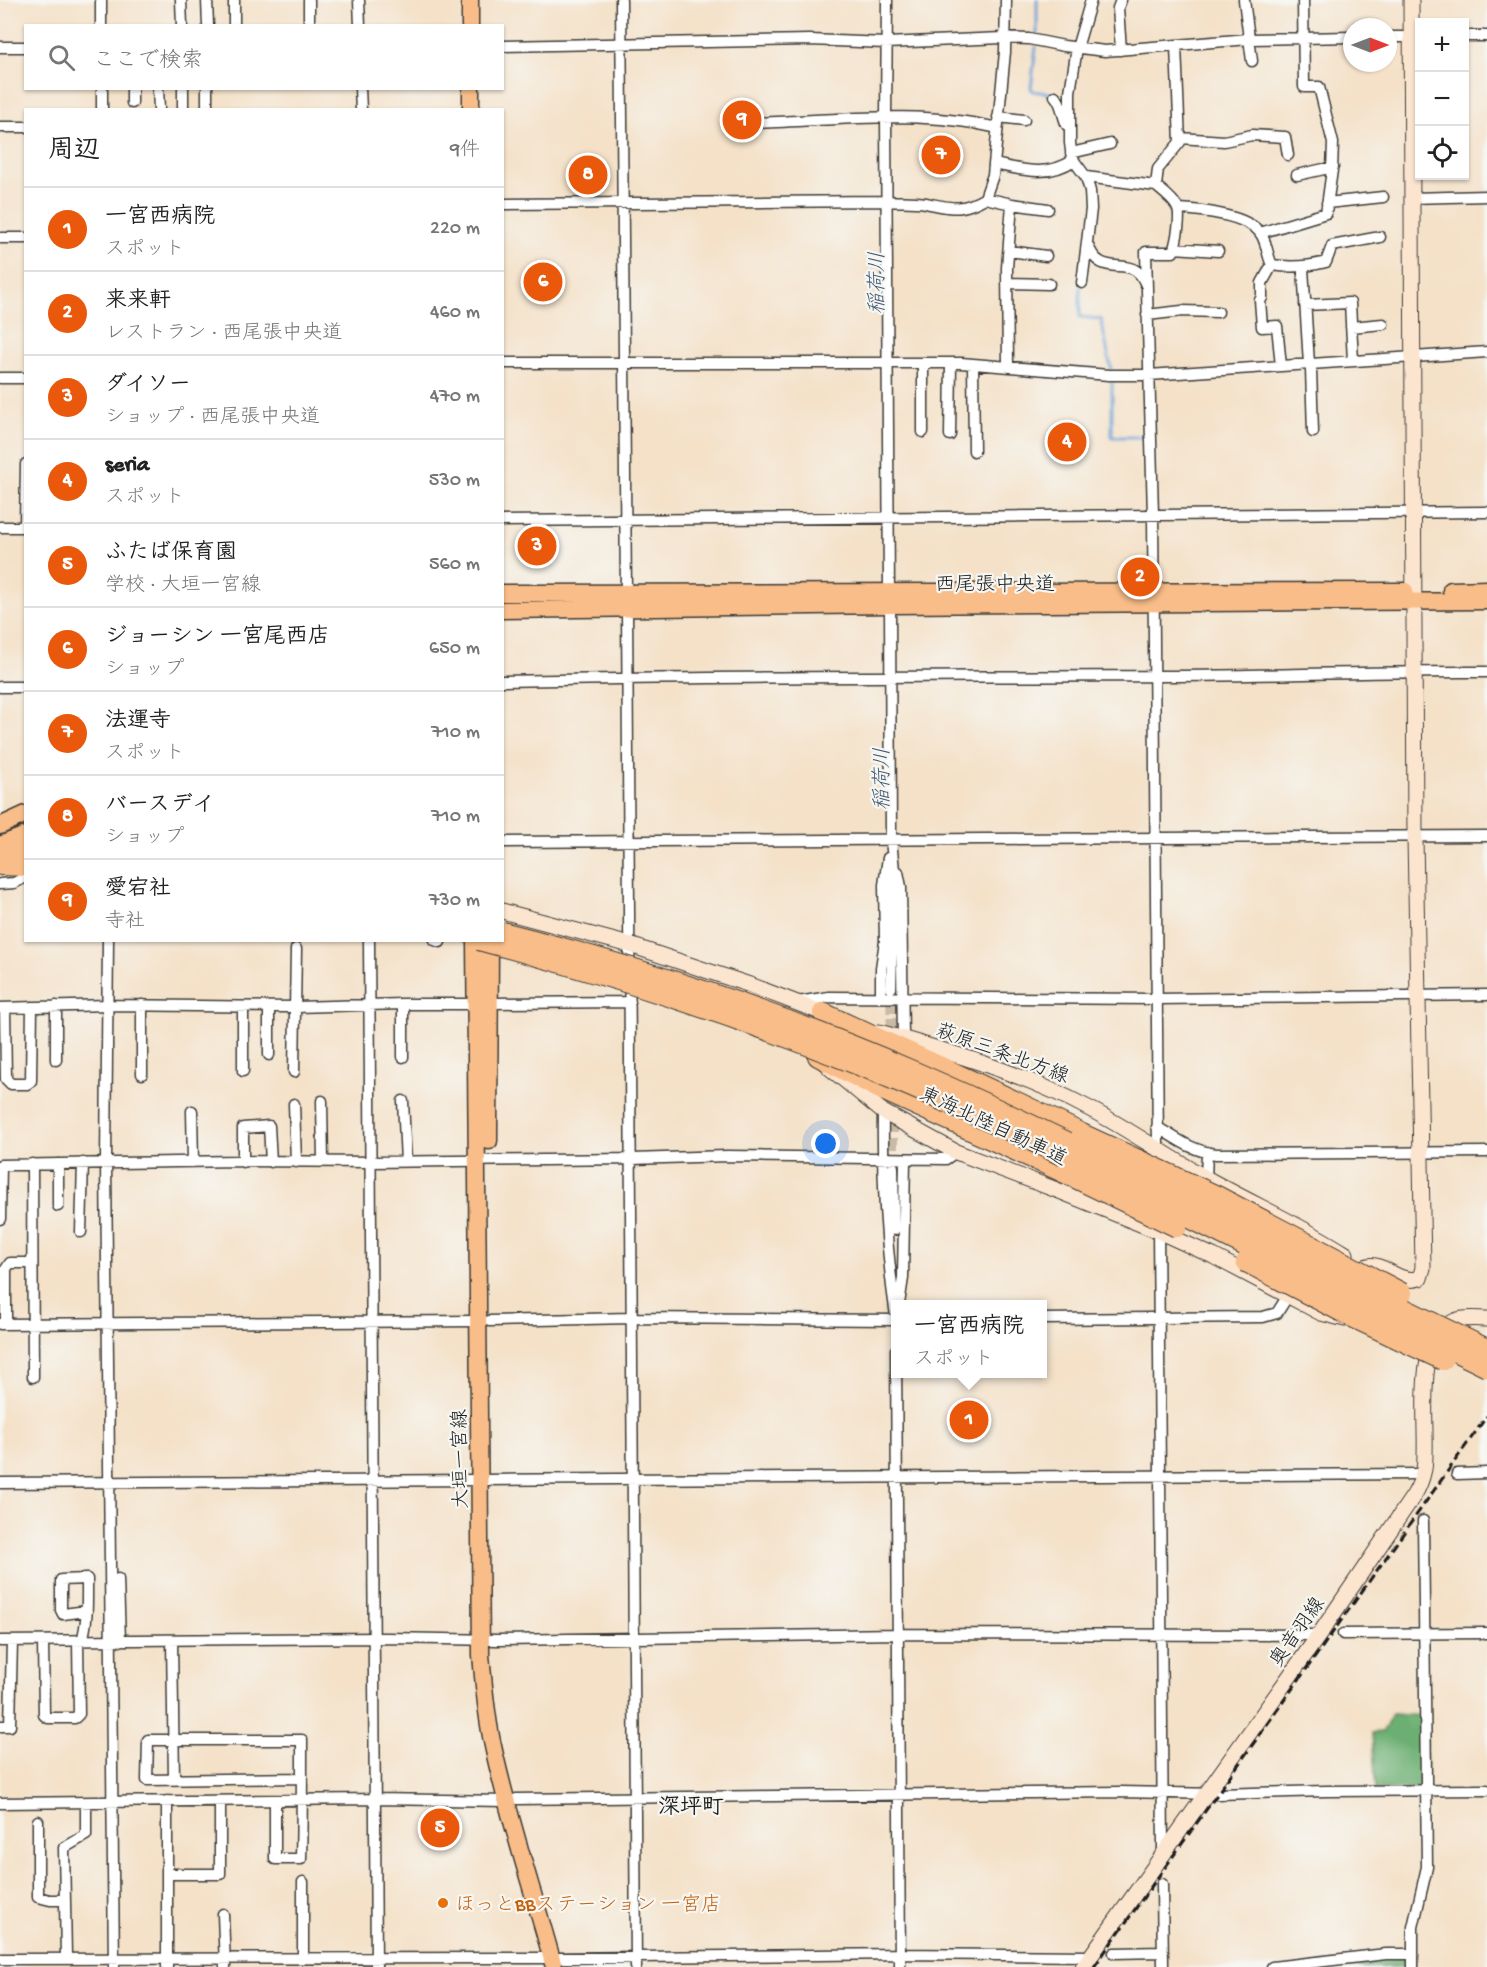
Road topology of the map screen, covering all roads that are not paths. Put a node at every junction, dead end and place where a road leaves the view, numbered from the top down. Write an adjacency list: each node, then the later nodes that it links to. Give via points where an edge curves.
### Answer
1 (101, 0): 17 (street)
2 (181, 0): 18 (street)
3 (207, 0): 19 (street)
4 (234, 0): 20 (street)
5 (309, 0): 21 (street)
6 (359, 0): 22 (street)
7 (470, 0): 23 (main road)
8 (479, 0): 24 (main road)
9 (621, 0): 34 (street)
10 (887, 0): 33 (street)
11 (1006, 0): 30 (street)
12 (1091, 0): 39 (street)
13 (1121, 0): 40 (street)
14 (1244, 0): 32 (street)
15 (1303, 0): 31 (street)
16 (1411, 0): 29 (main road)
17 (101, 24)
18 (182, 24)
19 (207, 24)
20 (234, 24)
21 (309, 24)
22 (360, 24)
23 (470, 24)
24 (479, 24)
25 (1469, 36): 26 (street)
26 (1487, 36)
27 (1343, 37): 31 (street)
28 (1397, 37): 29 (street)
29 (1415, 37): 78 (main road)
30 (1006, 38): 33 (street); 39 (street); 61 (street)
31 (1303, 38): 32 (street); 71 (street, via 1304,87 1319,87 1333,142)
32 (1249, 39): 36 (street); 41 (street)
33 (886, 43): 34 (street, via 810,40); 59 (street)
34 (621, 45): 35 (street); 80 (street)
35 (504, 46)
36 (1176, 46): 40 (street); 66 (street)
37 (0, 47): 38 (street)
38 (24, 47)
39 (1077, 48): 40 (street); 65 (street, via 1070,92)
40 (1121, 50)
41 (1252, 61)
42 (102, 90): 52 (street)
43 (132, 90): 51 (street)
44 (158, 90): 53 (street)
45 (183, 90): 54 (street)
46 (207, 90): 55 (street)
47 (360, 90): 56 (street)
48 (471, 90): 57 (main road)
49 (479, 90): 58 (main road)
50 (1055, 96): 65 (street)
51 (132, 103)
52 (102, 108)
53 (159, 108)
54 (183, 108)
55 (207, 108)
56 (361, 108)
57 (471, 108)
58 (479, 108)
59 (886, 118): 61 (street); 62 (street); 79 (street)
60 (1024, 120): 61 (street)
61 (998, 122): 70 (street)
62 (757, 123)
63 (0, 127): 64 (street)
64 (24, 127)
65 (1070, 130): 69 (street)
66 (1180, 138): 68 (street, via 1224,141 1252,135 1285,137); 74 (street, via 1158,169)
67 (1110, 144): 69 (street)
68 (1288, 155)
69 (1073, 156): 70 (street, via 1052,171); 73 (street)
70 (994, 164): 77 (street)
71 (1333, 166): 72 (street); 81 (street)
72 (1297, 175)
73 (1086, 177): 74 (street); 90 (street, via 1091,209)
74 (1156, 186): 85 (street)
75 (1487, 196): 78 (street)
76 (1383, 197): 81 (street)
77 (985, 198): 79 (street, via 960,208); 83 (street)
78 (1411, 198): 107 (main road)
79 (887, 201): 80 (street); 113 (street)
80 (622, 203): 82 (street); 112 (street)
81 (1327, 203): 86 (street, via 1323,215)
82 (504, 204)
83 (1012, 204): 84 (street); 92 (street)
84 (1048, 209)
85 (1178, 209): 86 (street, via 1237,218); 91 (street)
86 (1260, 232): 95 (street)
87 (1380, 237): 96 (street, via 1332,246 1326,262)
88 (0, 238): 89 (street)
89 (24, 238)
90 (1087, 243): 98 (street); 100 (street, via 1099,262 1141,272)
91 (1174, 248): 93 (street); 100 (street, via 1173,252 1146,252)
92 (1008, 251): 94 (street); 97 (street)
93 (1218, 251)
94 (1046, 256)
95 (1272, 265): 96 (street); 117 (street, via 1262,283 1262,327 1277,326)
96 (1303, 268): 101 (street)
97 (1007, 283): 99 (street); 116 (street)
98 (1082, 283)
99 (1049, 284)
100 (1146, 286): 103 (street)
101 (1305, 305): 105 (street, via 1350,303); 115 (street)
102 (1218, 312): 103 (street)
103 (1147, 315): 118 (street)
104 (1383, 324): 105 (street)
105 (1351, 327): 108 (street)
106 (1487, 352): 107 (street)
107 (1413, 357): 108 (street); 126 (main road)
108 (1353, 361): 115 (street)
109 (504, 363): 112 (street)
110 (924, 363): 111 (street); 113 (street); 121 (street)
111 (951, 363): 114 (street); 123 (street)
112 (623, 364): 113 (street); 130 (street)
113 (888, 364): 128 (street)
114 (973, 364): 116 (street); 124 (street)
115 (1309, 364): 117 (street); 122 (street)
116 (1008, 366): 118 (street)
117 (1281, 366): 118 (street)
118 (1149, 375): 127 (street)
119 (0, 378): 120 (street)
120 (24, 378)
121 (923, 432)
122 (1313, 432)
123 (950, 435)
124 (974, 451)
125 (1487, 512): 126 (street)
126 (1414, 513): 127 (street); 135 (main road)
127 (1154, 514): 128 (street); 136 (street)
128 (889, 519): 130 (street); 137 (street)
129 (504, 521): 130 (street)
130 (625, 521): 138 (street)
131 (0, 527): 132 (street)
132 (24, 527)
133 (1487, 589): 135 (main road, 西尾張中央道)
134 (504, 593): 138 (main road, 西尾張中央道)
135 (1415, 596): 136 (main road, 西尾張中央道); 139 (main road, 西尾張中央道); 141 (main road)
136 (1154, 597): 137 (main road, 西尾張中央道); 144 (street)
137 (889, 598): 138 (main road, 西尾張中央道); 143 (street)
138 (626, 601): 140 (main road, 西尾張中央道); 145 (street)
139 (1487, 601)
140 (504, 610)
141 (1415, 671): 142 (street); 144 (street); 153 (main road)
142 (1487, 672)
143 (889, 676): 144 (street); 145 (street); 156 (street)
144 (1155, 676): 154 (street)
145 (626, 678): 146 (street); 155 (street)
146 (504, 681)
147 (0, 687): 148 (street)
148 (24, 687)
149 (24, 815): 150 (main road)
150 (0, 826)
151 (24, 836): 158 (main road)
152 (1487, 836): 153 (street)
153 (1415, 837): 154 (street); 176 (main road)
154 (1156, 838): 156 (street); 180 (street)
155 (629, 840): 156 (street); 157 (street); 174 (street)
156 (891, 840): 175 (street); 178 (street, via 884,885); 179 (street, via 902,887)
157 (504, 842)
158 (0, 845)
159 (0, 850): 160 (highway)
160 (24, 852)
161 (0, 865): 162 (highway)
162 (24, 866)
163 (24, 878): 164 (street)
164 (0, 884)
165 (504, 912): 174 (main road, 萩原三条北方線)
166 (504, 923): 174 (main road, 萩原三条北方線)
167 (504, 933): 255 (highway, 東海北陸自動車道, bridge, via 725,999 913,1071 1132,1173)
168 (108, 942): 185 (street)
169 (369, 942): 187 (street)
170 (477, 942): 184 (main road, 大垣一宮線)
171 (484, 942): 257 (highway, 東海北陸自動車道, bridge, via 703,1007 907,1085 1125,1186)
172 (490, 942): 184 (main road, 大垣一宮線)
173 (296, 949): 192 (street)
174 (630, 951): 181 (street); 182 (main road, 萩原三条北方線); 197 (main road, 萩原三条北方線, via 759,1016)
175 (891, 988)
176 (1419, 994): 177 (street); 180 (street); 211 (main road)
177 (1487, 995)
178 (880, 997): 179 (street); 182 (street)
179 (902, 997): 180 (street); 195 (street)
180 (1156, 999): 208 (street)
181 (630, 1002): 184 (street); 216 (street)
182 (795, 1002): 194 (main road, 萩原三条北方線)
183 (403, 1004): 184 (street); 187 (street); 198 (street)
184 (484, 1004): 215 (main road, 大垣一宮線)
185 (108, 1005): 186 (street); 188 (street); 225 (street)
186 (142, 1005): 190 (street); 202 (street)
187 (370, 1005): 192 (street); 224 (street)
188 (56, 1006): 189 (street); 199 (street)
189 (32, 1007): 193 (street); 193 (street, via 31,1081 27,1084 11,1084 6,1079)
190 (243, 1007): 191 (street); 200 (street)
191 (270, 1007): 192 (street); 196 (street)
192 (296, 1007): 201 (street)
193 (3, 1008)
194 (823, 1014): 195 (main road, 萩原三条北方線); 254 (highway, bridge, via 1014,1099 1217,1197)
195 (903, 1038): 209 (main road, 萩原三条北方線, via 991,1065 1047,1088)
196 (269, 1055)
197 (815, 1055): 207 (main road, 萩原三条北方線); 260 (highway, bridge, via 1207,1242 1369,1325)
198 (403, 1057)
199 (56, 1060)
200 (243, 1071)
201 (294, 1072)
202 (142, 1074)
203 (322, 1101): 223 (street)
204 (404, 1101): 218 (street)
205 (294, 1104): 222 (street)
206 (192, 1111): 219 (street)
207 (883, 1112): 210 (main road, 萩原三条北方線); 214 (street)
208 (1157, 1127): 209 (street); 213 (street, via 1187,1146)
209 (1158, 1149): 231 (main road, 萩原三条北方線); 234 (street)
210 (956, 1152): 217 (street, via 946,1159); 234 (main road, 萩原三条北方線)
211 (1422, 1152): 212 (street); 213 (street); 238 (main road, via 1422,1276 1406,1280 1376,1266)
212 (1487, 1152)
213 (1207, 1153): 231 (street)
214 (882, 1158): 216 (street); 217 (street); 240 (street)
215 (483, 1159): 216 (street); 218 (street); 249 (main road, 大垣一宮線)
216 (632, 1159): 244 (street)
217 (905, 1159): 242 (street, via 903,1278)
218 (406, 1161): 224 (street)
219 (193, 1162): 220 (street); 225 (street)
220 (243, 1162): 221 (street); 221 (street, via 243,1128 269,1126)
221 (271, 1162): 222 (street)
222 (296, 1162): 223 (street)
223 (323, 1162): 224 (street)
224 (370, 1162): 248 (street)
225 (106, 1163): 228 (street); 252 (street)
226 (32, 1164): 227 (street); 229 (street); 237 (street)
227 (58, 1164): 228 (street); 232 (street)
228 (83, 1164): 235 (street)
229 (1, 1165): 233 (street)
230 (893, 1167): 241 (street)
231 (1206, 1178): 236 (main road, 萩原三条北方線)
232 (58, 1206)
233 (0, 1219)
234 (1158, 1231): 239 (main road, 萩原三条北方線); 243 (street)
235 (81, 1232)
236 (1319, 1238): 238 (main road, 萩原三条北方線); 239 (street)
237 (32, 1263): 250 (street, via 10,1263 6,1269); 251 (street)
238 (1363, 1268): 253 (main road, 萩原三条北方線, via 1416,1318)
239 (1289, 1297): 243 (street, via 1270,1316); 253 (main road, 萩原三条北方線, via 1333,1317 1402,1323)
240 (893, 1300)
241 (897, 1300)
242 (898, 1300)
243 (1158, 1317): 246 (street); 264 (street)
244 (632, 1318): 245 (street); 249 (street); 265 (street)
245 (891, 1318)
246 (1047, 1319)
247 (1487, 1319): 253 (main road, via 1457,1320)
248 (371, 1321): 249 (street); 252 (street); 267 (street)
249 (484, 1321): 268 (main road, 大垣一宮線)
250 (3, 1324): 251 (street)
251 (32, 1324): 252 (street); 258 (street)
252 (108, 1324): 269 (street)
253 (1439, 1334): 256 (main road, 萩原三条北方線); 262 (main road, 奥音羽線, via 1426,1376)
254 (1487, 1338)
255 (1487, 1349)
256 (1487, 1357)
257 (1487, 1367)
258 (33, 1377)
259 (896, 1378): 266 (street)
260 (1487, 1378)
261 (1487, 1473): 263 (street)
262 (1422, 1474): 264 (street); 279 (main road, 奥音羽線, via 1399,1520)
263 (1457, 1474)
264 (1160, 1477): 266 (street); 278 (street)
265 (633, 1478): 266 (street); 268 (street); 281 (street)
266 (896, 1478): 275 (street)
267 (373, 1480): 268 (street); 269 (street); 280 (street)
268 (486, 1480): 283 (main road, 大垣一宮線)
269 (109, 1482): 270 (street); 288 (street)
270 (0, 1483)
271 (1423, 1521): 277 (street)
272 (118, 1579): 288 (street)
273 (87, 1611): 287 (street)
274 (1487, 1633): 277 (street)
275 (897, 1634): 278 (street); 281 (street); 296 (street)
276 (1342, 1634): 277 (street)
277 (1424, 1634): 293 (street)
278 (1161, 1635): 279 (street); 295 (street)
279 (1319, 1635): 297 (main road, 奥音羽線)
280 (374, 1638): 282 (street); 283 (street); 299 (street)
281 (635, 1638): 283 (street); 298 (street)
282 (172, 1640): 288 (street); 290 (street)
283 (487, 1640): 300 (main road, 大垣一宮線)
284 (0, 1641): 285 (street)
285 (12, 1641): 286 (street); 289 (street, via 10,1726)
286 (43, 1641): 287 (street); 287 (street, via 44,1715 75,1718 79,1714)
287 (80, 1641): 288 (street)
288 (115, 1641): 307 (street)
289 (0, 1726)
290 (174, 1739): 291 (street, via 302,1740); 292 (street); 292 (street, via 148,1740 147,1780)
291 (302, 1778): 292 (street); 304 (street)
292 (174, 1779)
293 (1426, 1790): 294 (street); 297 (street); 318 (street, via 1427,1867 1413,1927)
294 (1487, 1790)
295 (1161, 1793): 296 (street); 297 (street); 309 (street)
296 (899, 1794): 298 (street); 317 (street)
297 (1204, 1794): 309 (main road, 奥音羽線)
298 (635, 1797): 300 (street); 325 (street)
299 (375, 1799): 300 (street); 304 (street); 323 (street)
300 (511, 1800): 324 (main road, 大垣一宮線)
301 (167, 1801): 302 (street); 307 (street); 310 (street)
302 (220, 1801): 303 (street); 310 (street, via 220,1875)
303 (275, 1801): 304 (street); 304 (street, via 275,1859 301,1859)
304 (302, 1801)
305 (0, 1803): 306 (street)
306 (87, 1803): 307 (street); 313 (street, via 87,1835 64,1848)
307 (113, 1803): 322 (street)
308 (38, 1821): 313 (street, via 38,1897)
309 (1163, 1852): 326 (main road, 奥音羽線)
310 (166, 1875): 327 (street)
311 (303, 1882): 320 (street)
312 (1162, 1884): 315 (street)
313 (64, 1900): 319 (street)
314 (222, 1914): 328 (street)
315 (1163, 1952): 316 (street); 330 (street)
316 (1114, 1953)
317 (900, 1954): 325 (street); 326 (street); 329 (street)
318 (1413, 1954): 331 (street); 332 (street)
319 (66, 1958): 321 (street); 322 (street)
320 (303, 1958): 323 (street); 328 (street)
321 (0, 1959)
322 (114, 1962): 327 (street)
323 (376, 1962): 324 (street)
324 (557, 1962): 325 (street)
325 (636, 1962)
326 (1087, 1962)
327 (167, 1963): 328 (street)
328 (225, 1963)
329 (900, 1967)
330 (1163, 1967)
331 (1272, 1967)
332 (1413, 1967)

